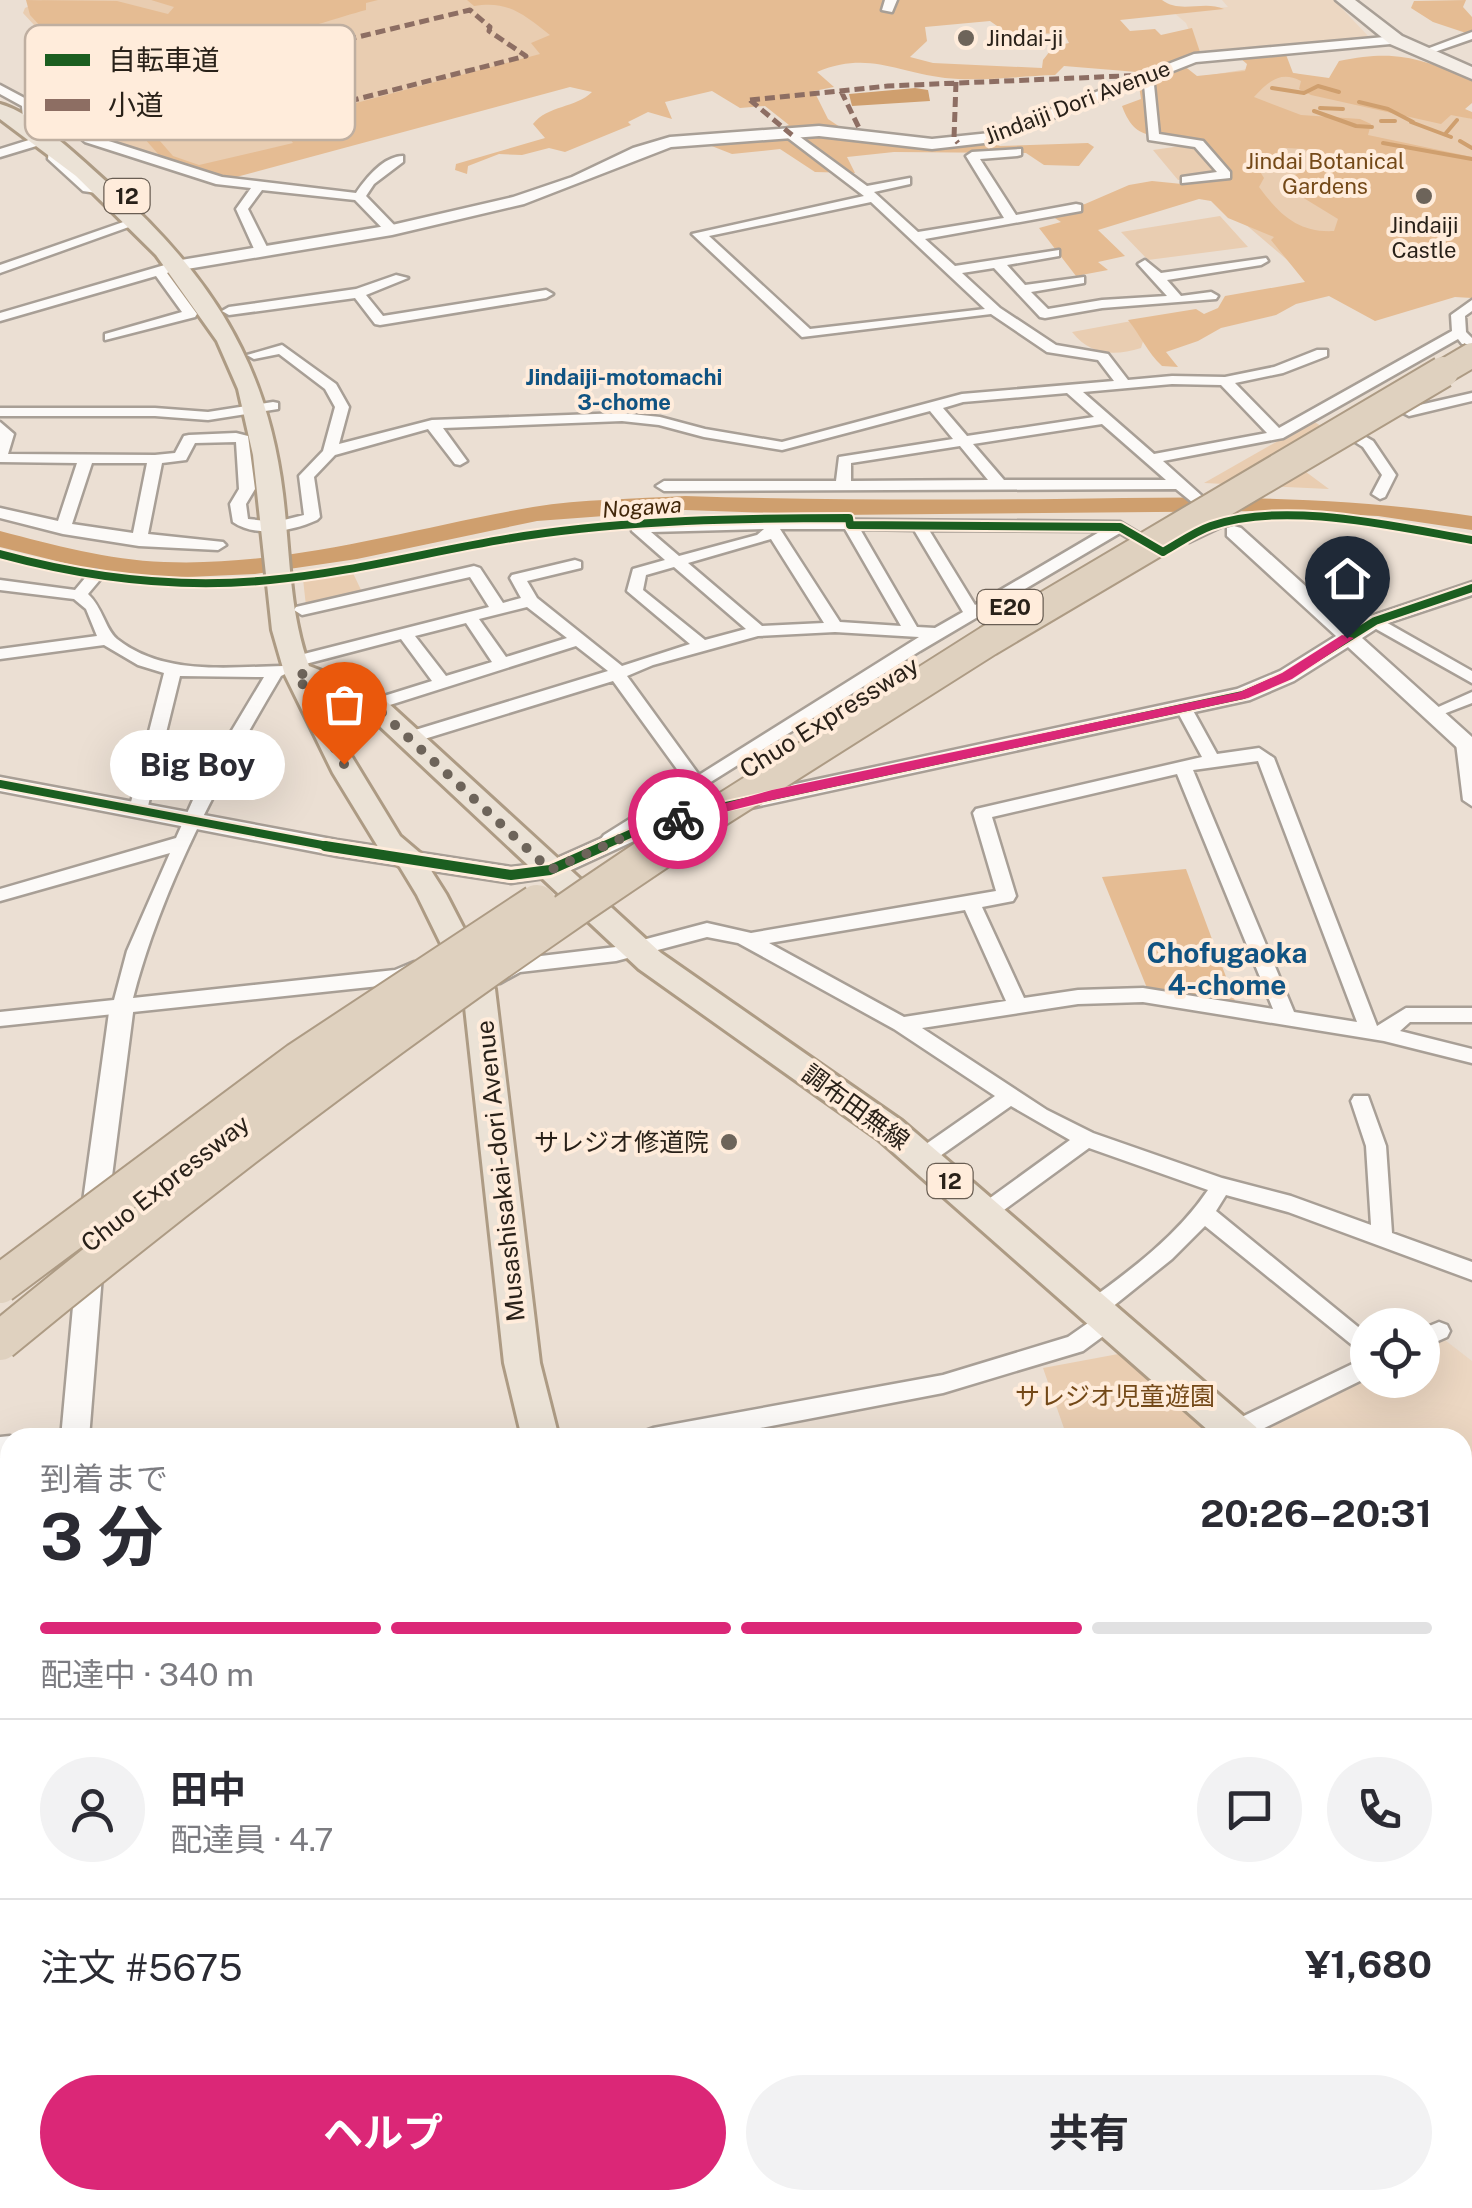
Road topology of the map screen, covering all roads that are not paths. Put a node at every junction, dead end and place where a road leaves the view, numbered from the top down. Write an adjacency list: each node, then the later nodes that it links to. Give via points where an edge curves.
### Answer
1 (1344, 0): 3 (main road)
2 (1472, 35): 4 (street)
3 (1396, 40): 4 (main road); 5 (street, Jindaiji Dori Avenue, via 1208,56)
4 (1422, 53): 6 (main road)
5 (1147, 74): 12 (street, Jindaiji Dori Avenue, via 977,141); 18 (street, via 1153,136 1200,144 1226,174)
6 (1472, 74)
7 (0, 89): 9 (street)
8 (0, 98): 11 (main road, 12)
9 (25, 104)
10 (0, 110): 11 (main road, 12)
11 (16, 119)
12 (792, 135): 21 (street); 26 (street, Jindaiji Dori Avenue, via 649,147 533,197)
13 (88, 140): 20 (street, via 188,173)
14 (53, 141): 16 (street); 25 (main road, 12); 35 (main road, 12, via 100,169)
15 (1017, 152): 24 (street, via 972,156)
16 (0, 153)
17 (400, 159): 22 (street)
18 (1186, 180)
19 (906, 181): 21 (street)
20 (258, 187): 22 (street); 29 (street, via 242,209)
21 (869, 194): 27 (street); 48 (street, via 698,234 807,334)
22 (359, 197): 26 (street)
23 (1076, 208): 24 (street)
24 (1012, 220): 27 (street)
25 (134, 222): 34 (street); 35 (main road, 12)
26 (392, 230): 29 (street, Jindaiji Dori Avenue)
27 (914, 237): 37 (street)
28 (0, 250): 34 (street)
29 (262, 251): 35 (street, Jindaiji Dori Avenue)
30 (1054, 253): 32 (street)
31 (1261, 261): 39 (street)
32 (998, 264): 37 (street); 41 (street)
33 (1145, 264): 39 (street)
34 (16, 266): 36 (street)
35 (175, 266): 49 (street); 50 (main road, 12); 50 (main road, 12); 51 (street, via 190,314)
36 (0, 269)
37 (952, 271): 41 (street)
38 (401, 278): 43 (street)
39 (1158, 278): 46 (street)
40 (1080, 280): 42 (street)
41 (988, 281): 42 (street); 56 (street, via 996,311 1052,348 1107,359)
42 (1022, 289): 46 (street, via 1045,314)
43 (358, 293): 44 (street, via 380,322); 50 (street)
44 (546, 294)
45 (1211, 296): 46 (street)
46 (1178, 300)
47 (1472, 304): 52 (street, via 1458,316)
48 (985, 314)
49 (0, 317)
50 (239, 336): 61 (main road, 12); 69 (street, via 282,349 331,387 342,407)
51 (110, 337)
52 (1468, 342): 53 (street); 57 (street); 135 (highway, Chuo Expressway / E20); 165 (highway, Chuo Expressway / E20, bridge, via 645,859 317,1091)
53 (1472, 346)
54 (1322, 353): 55 (street)
55 (1225, 381): 56 (street); 67 (street)
56 (1124, 384): 58 (street)
57 (1362, 387): 59 (street, via 1410,412); 63 (street)
58 (1072, 390): 60 (street, via 992,394); 64 (street)
59 (1472, 397)
60 (933, 406): 65 (street, via 782,446 622,418); 68 (street)
61 (264, 408): 62 (street, via 208,416); 87 (main road, 12)
62 (0, 412)
63 (1316, 413): 67 (street); 79 (street, via 1368,444 1389,475)
64 (1106, 420): 68 (street); 71 (street)
65 (432, 424): 69 (street); 74 (street)
66 (0, 426): 70 (street, via 7,434)
67 (1278, 435): 71 (street)
68 (964, 441): 75 (street, via 844,460); 76 (street)
69 (330, 452): 87 (street, via 306,476 312,518)
70 (0, 458): 73 (street)
71 (1150, 458): 78 (street)
72 (156, 460): 73 (street); 87 (street, via 181,457 189,439 243,439 247,489 238,504 240,519); 88 (street)
73 (85, 461): 86 (street)
74 (460, 461)
75 (843, 484): 76 (street); 77 (street)
76 (998, 484): 78 (street)
77 (664, 486)
78 (1184, 488): 81 (street)
79 (1380, 494)
80 (0, 513): 86 (street)
81 (1224, 523): 84 (street, via 1163,552); 108 (street)
82 (850, 525): 83 (street); 85 (street); 106 (street)
83 (919, 526): 84 (street); 100 (street)
84 (1120, 527): 100 (street)
85 (771, 528): 90 (street, via 762,538); 90 (street, via 637,528); 103 (street)
86 (63, 529): 88 (street)
87 (284, 534): 92 (main road, 12)
88 (139, 541): 89 (street)
89 (218, 545)
90 (676, 563): 104 (street); 111 (street, via 639,572 634,591)
91 (575, 565): 97 (street, via 518,578)
92 (288, 573): 99 (main road, 12); 115 (main road, 12, via 286,636)
93 (96, 575): 96 (street)
94 (0, 585): 96 (street)
95 (1472, 588): 102 (street)
96 (79, 595): 110 (street, via 93,607)
97 (530, 601): 98 (street); 109 (street)
98 (499, 609): 99 (street, via 474,571); 101 (street)
99 (302, 610): 115 (main road, 12)
100 (972, 613): 105 (street)
101 (470, 617): 107 (street); 113 (street)
102 (1375, 620): 108 (street); 117 (street)
103 (835, 627): 104 (street); 106 (street)
104 (758, 632): 111 (street)
105 (939, 632): 106 (street); 127 (street)
106 (913, 633)
107 (405, 634): 115 (street); 118 (street)
108 (1347, 638): 121 (street, via 1244,695); 122 (street)
109 (581, 639): 113 (street); 116 (street)
110 (107, 640): 112 (street); 114 (street)
111 (703, 648): 116 (street)
112 (0, 654)
113 (502, 664): 118 (street)
114 (173, 670): 115 (street); 130 (street)
115 (302, 670): 120 (main road, 12); 131 (street, via 210,782); 134 (main road, 12, via 312,709 375,820)
116 (618, 673): 123 (street); 127 (street)
117 (1472, 678)
118 (442, 683): 120 (street)
119 (1472, 697): 122 (street)
120 (374, 705): 123 (main road, 12)
121 (1184, 709): 125 (street); 133 (street, via 772,795)
122 (1433, 713): 124 (street)
123 (408, 738): 135 (main road, 12)
124 (1468, 746): 129 (street)
125 (1212, 760): 126 (street); 148 (street, via 1265,758)
126 (1182, 767): 137 (street, via 982,813 1007,896); 145 (street)
127 (696, 783): 133 (street)
128 (0, 784): 130 (street)
129 (1472, 800)
130 (138, 810): 131 (street)
131 (194, 820): 132 (street); 134 (street)
132 (182, 844): 136 (street); 142 (street, via 136,951)
133 (598, 846): 135 (street)
134 (410, 860): 135 (street); 139 (main road, Musashisakai-dori Avenue / 12)
135 (554, 881): 139 (street); 140 (main road, 12); 161 (highway, bridge); 162 (highway, Chuo Expressway / E20, bridge)
136 (0, 895)
137 (971, 902): 138 (street); 143 (street)
138 (748, 940): 140 (street, via 706,930); 147 (street)
139 (458, 941): 141 (main road, Musashisakai-dori Avenue / 12); 142 (street, via 398,977)
140 (637, 949): 141 (street, via 516,966); 153 (main road, 調布田無線 / 12)
141 (480, 989): 168 (main road, Musashisakai-dori Avenue / 12, via 522,1363)
142 (122, 1005): 146 (street); 158 (street)
143 (1018, 1006): 145 (street, via 1143,995); 147 (street)
144 (1472, 1014): 148 (street, via 1406,1015)
145 (1286, 1017): 148 (street)
146 (0, 1019)
147 (902, 1024): 150 (street)
148 (1377, 1033): 149 (street)
149 (1472, 1056)
150 (1012, 1095): 152 (street); 153 (street)
151 (1361, 1101): 157 (street, via 1376,1146)
152 (1086, 1139): 154 (street); 155 (street)
153 (923, 1158): 155 (main road, 調布田無線 / 12)
154 (1221, 1186): 156 (street); 157 (street)
155 (986, 1212): 163 (main road, 調布田無線 / 12)
156 (1205, 1214): 163 (street); 164 (street)
157 (1382, 1236): 160 (street)
158 (92, 1238): 159 (street, via 36,1242); 167 (street)
159 (0, 1268)
160 (1472, 1271)
161 (0, 1284)
162 (0, 1308)
163 (1102, 1314): 169 (street, via 1075,1344 943,1384); 170 (main road, 調布田無線 / 12)
164 (1350, 1333)
165 (0, 1341)
166 (1350, 1375): 171 (street)
167 (76, 1428)
168 (538, 1428)
169 (708, 1428)
170 (1232, 1428)
171 (1250, 1428)

